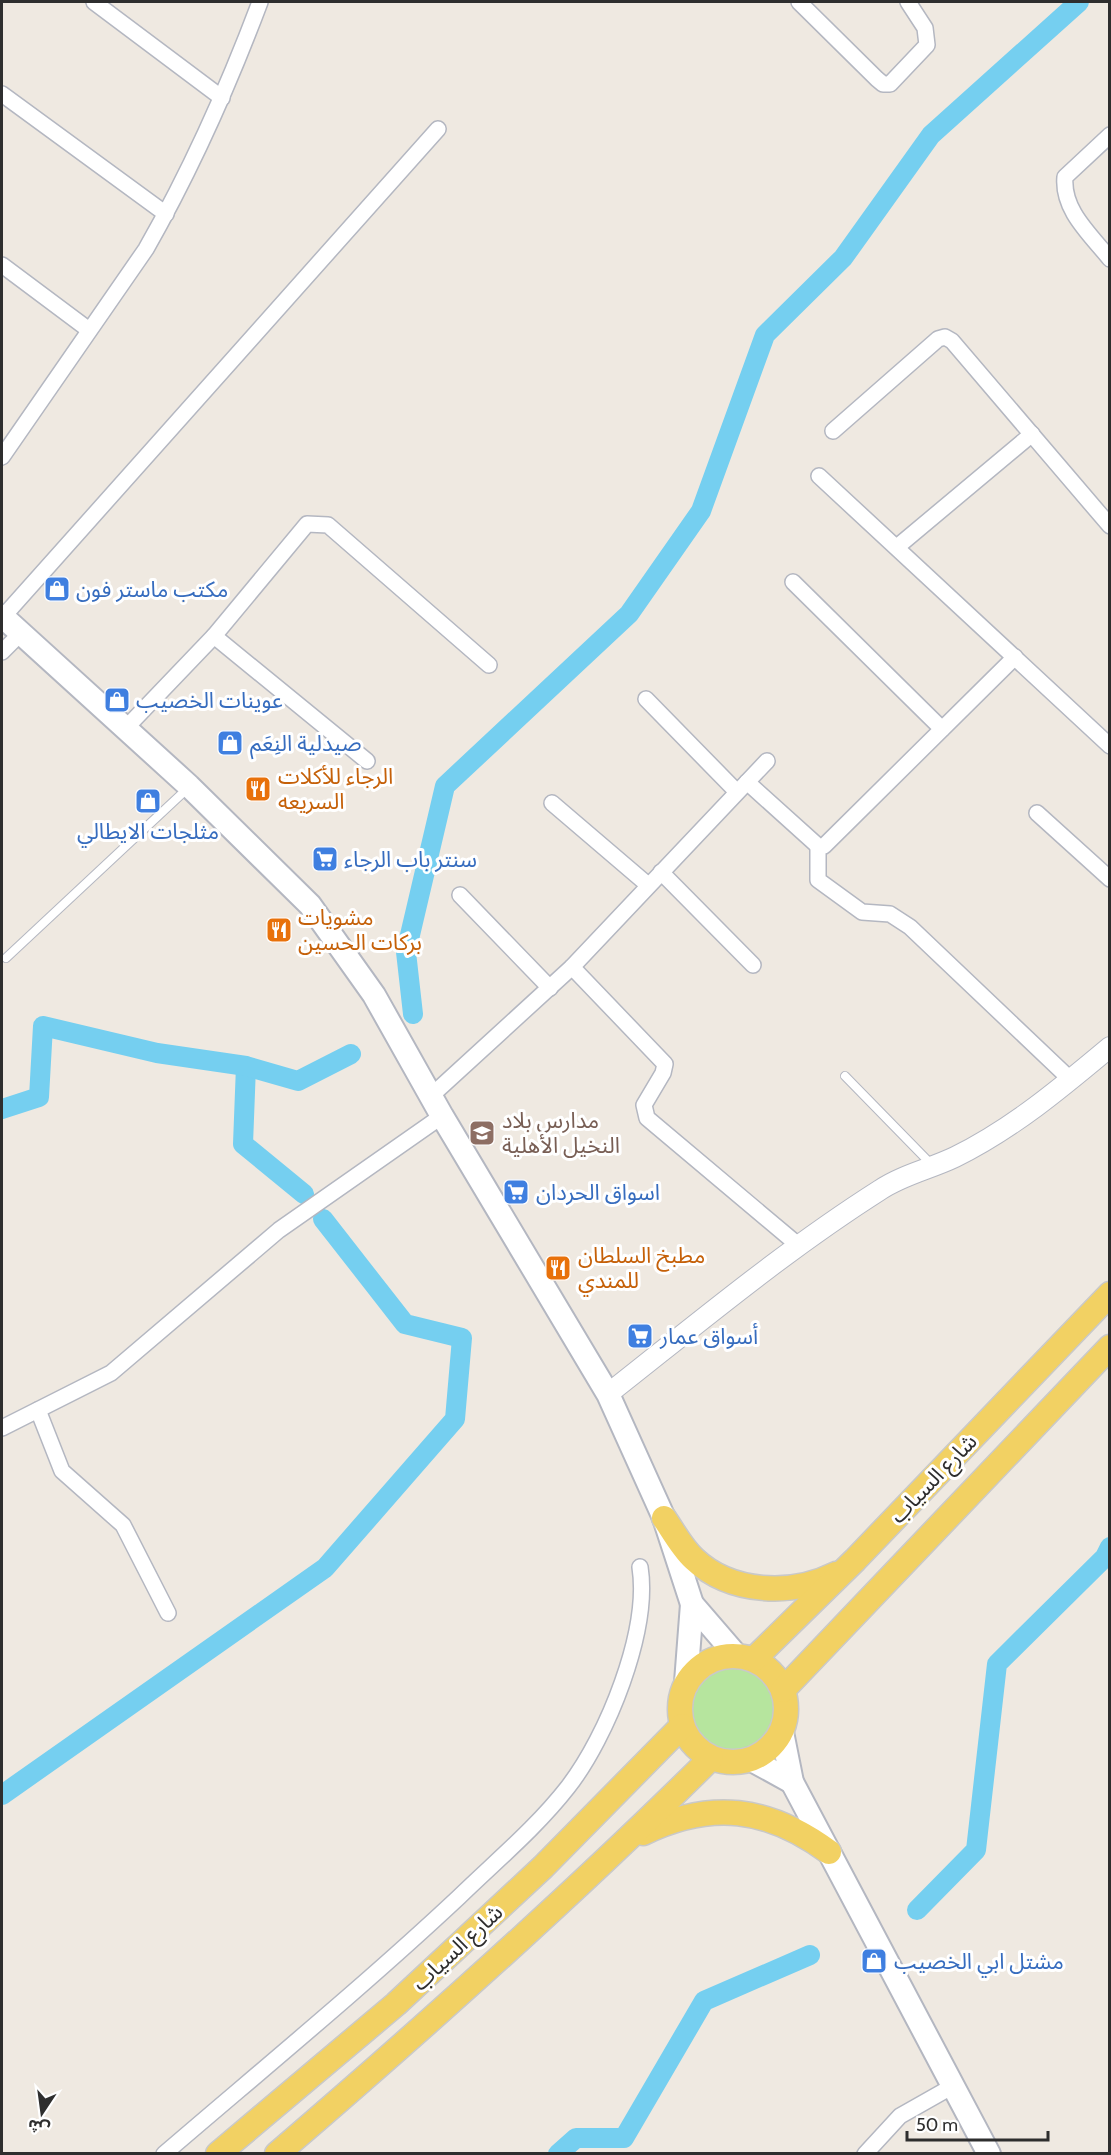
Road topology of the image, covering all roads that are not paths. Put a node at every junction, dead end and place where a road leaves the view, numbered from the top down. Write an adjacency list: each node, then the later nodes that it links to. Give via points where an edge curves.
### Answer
1 (94, 2): 6 (street)
2 (260, 2): 6 (street)
3 (799, 2): 4 (street, via 877,79 890,84 927,45 925,28)
4 (908, 2)
5 (2, 94): 9 (street)
6 (222, 98): 9 (street)
7 (438, 129): 20 (street)
8 (1110, 135): 10 (street, via 1065,177 1064,191 1069,207)
9 (166, 214): 12 (street)
10 (1110, 259)
11 (2, 265): 12 (street)
12 (89, 330): 15 (street)
13 (833, 431): 14 (street, via 945,337)
14 (1032, 434): 17 (street); 18 (street)
15 (2, 457)
16 (819, 476): 18 (street)
17 (1110, 526)
18 (897, 547): 24 (street)
19 (793, 582): 28 (street)
20 (2, 616): 21 (main road)
21 (20, 634): 23 (street); 27 (main road)
22 (214, 636): 25 (street, via 307,524 328,525); 27 (street); 30 (street)
23 (2, 652)
24 (1015, 657): 28 (street); 29 (street)
25 (489, 665)
26 (646, 699): 33 (street)
27 (125, 729): 32 (main road)
28 (942, 729): 36 (street, via 824,846)
29 (1110, 746)
30 (367, 761)
31 (767, 761): 33 (street)
32 (189, 786): 41 (lane); 48 (main road, via 310,905 374,995)
33 (742, 787): 36 (street); 37 (street)
34 (552, 803): 39 (street)
35 (1037, 813): 38 (street)
36 (818, 846): 47 (street, via 818,880 862,912 890,914 910,927)
37 (661, 872): 39 (street); 42 (street)
38 (1110, 879)
39 (648, 885): 43 (street)
40 (460, 895): 44 (street)
41 (6, 958)
42 (753, 965)
43 (572, 967): 44 (street); 50 (street, via 665,1064 644,1105 647,1118)
44 (550, 988): 48 (street)
45 (1110, 1047): 47 (street)
46 (845, 1076): 49 (lane)
47 (1071, 1080): 49 (street, via 1005,1128)
48 (437, 1106): 53 (main road); 54 (street, via 279,1230 111,1373)
49 (933, 1166): 50 (street, via 883,1187)
50 (798, 1245): 53 (street)
51 (1110, 1294): 58 (main road, شارع السياب)
52 (1110, 1347): 63 (main road, شارع السياب)
53 (608, 1394): 56 (main road)
54 (38, 1410): 55 (street); 60 (street, via 62,1471 123,1525)
55 (2, 1428)
56 (664, 1518): 58 (main road, via 692,1558 723,1581 762,1588 786,1587); 59 (main road)
57 (640, 1567): 72 (street, via 638,1617 627,1670 594,1744 569,1786 542,1817 387,1964)
58 (844, 1570): 61 (main road, شارع السياب)
59 (692, 1604): 61 (main road); 62 (main road)
60 (168, 1612)
61 (745, 1657): 62 (main road, via 707,1662); 63 (main road, via 772,1672)
62 (686, 1682): 64 (main road, via 681,1696)
63 (783, 1690): 65 (main road, via 786,1718)
64 (682, 1726): 66 (main road, via 688,1739); 73 (main road, شارع السياب, via 543,1867 396,2004)
65 (782, 1732): 67 (main road, via 763,1753); 68 (main road)
66 (711, 1758): 67 (main road, via 731,1762); 69 (main road, شارع السياب)
67 (750, 1759): 68 (main road)
68 (792, 1782): 70 (main road)
69 (617, 1852): 70 (main road, via 666,1822 694,1814 723,1812 752,1814 779,1822 805,1834); 74 (main road, شارع السياب, via 410,2040)
70 (829, 1852): 71 (main road)
71 (953, 2086): 75 (street, via 900,2116); 76 (main road)
72 (164, 2154)
73 (218, 2154)
74 (277, 2154)
75 (865, 2154)
76 (988, 2154)

